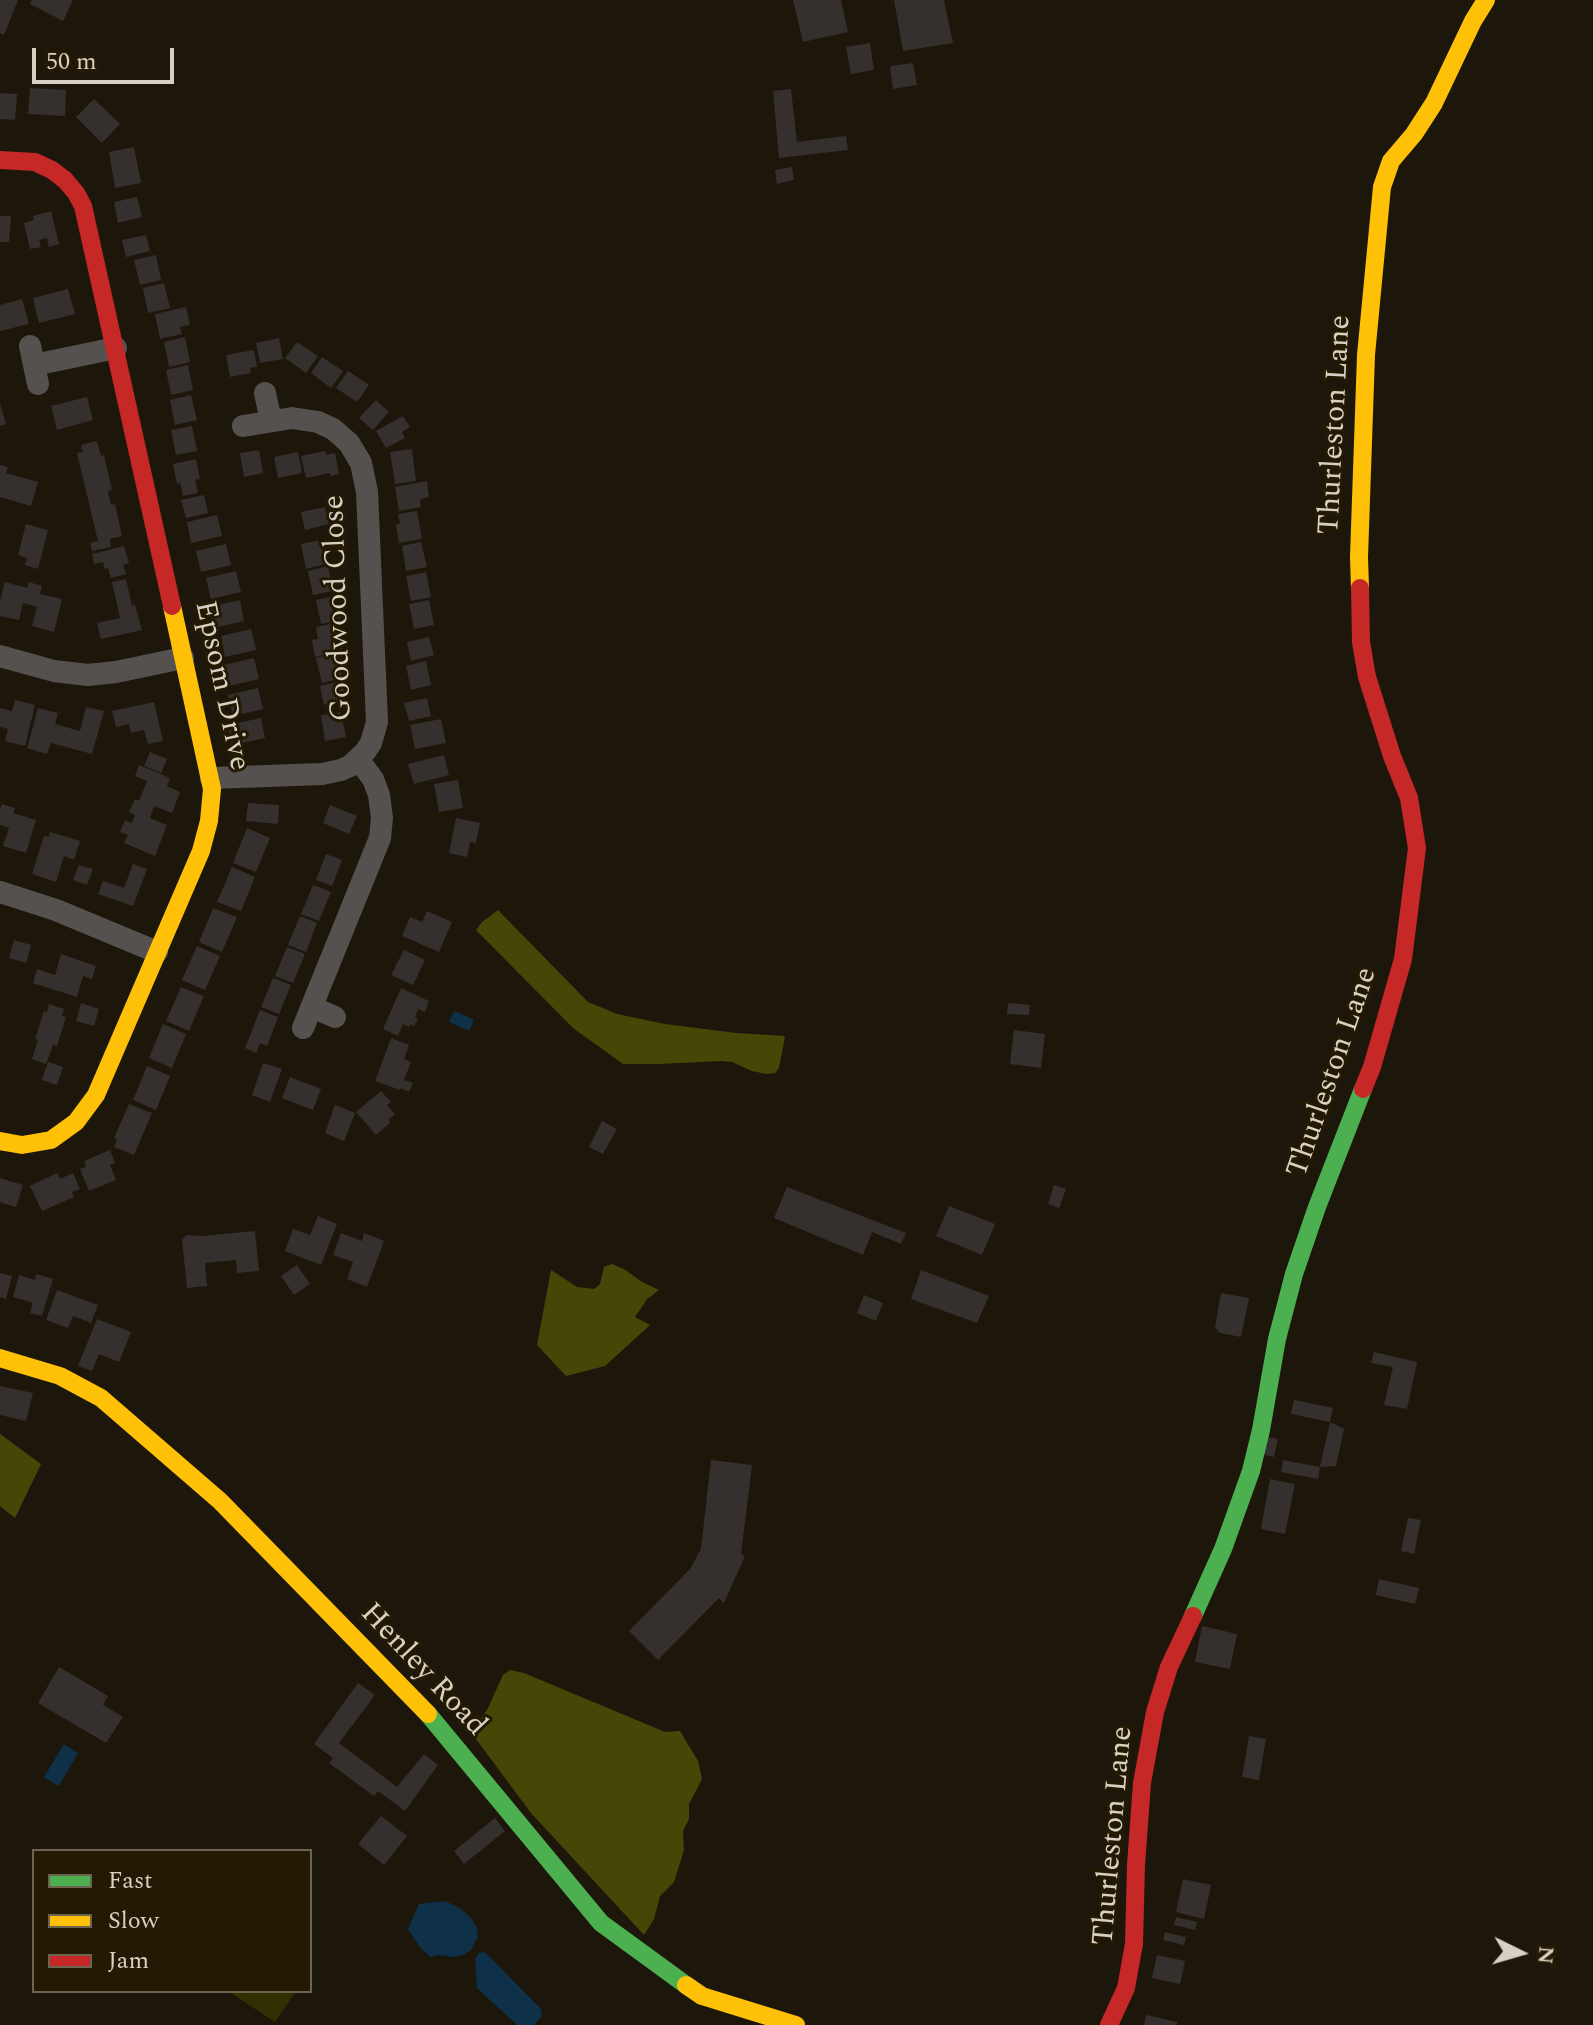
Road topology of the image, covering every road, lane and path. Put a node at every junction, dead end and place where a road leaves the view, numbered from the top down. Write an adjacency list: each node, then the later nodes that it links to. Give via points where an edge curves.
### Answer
1 (1486, 0): 20 (street, Thurleston Lane, via 1434,103 1391,161 1382,187 1366,355 1361,642 1367,677 1409,798 1417,848 1403,959 1372,1067 1294,1274 1251,1471 1155,1712 1142,1783 1134,1944 1126,1988)
2 (0, 160): 3 (street, Epsom Drive, via 35,162 76,193)
3 (116, 348): 4 (street); 9 (street, Epsom Drive)
4 (34, 365)
5 (265, 393): 6 (street)
6 (271, 421): 7 (street, Goodwood Close); 10 (street, Goodwood Close, via 303,419 333,429 349,443 364,473 377,722 371,743)
7 (243, 426)
8 (0, 656): 9 (street, via 88,675)
9 (183, 658): 11 (street, Epsom Drive)
10 (358, 759): 11 (street, Goodwood Close, via 331,773); 14 (street, Goodwood Close, via 377,786 380,838)
11 (211, 778): 13 (street, Epsom Drive, via 205,837)
12 (0, 892): 13 (street)
13 (157, 952): 17 (street, Epsom Drive, via 88,1108 51,1140 22,1145)
14 (312, 1007): 15 (street); 16 (street, Goodwood Close)
15 (335, 1017)
16 (303, 1028)
17 (0, 1141)
18 (0, 1358): 19 (street, Henley Road, via 60,1376 101,1398 220,1501 436,1722 601,1923 702,1996)
19 (796, 2025)
20 (1109, 2025)

